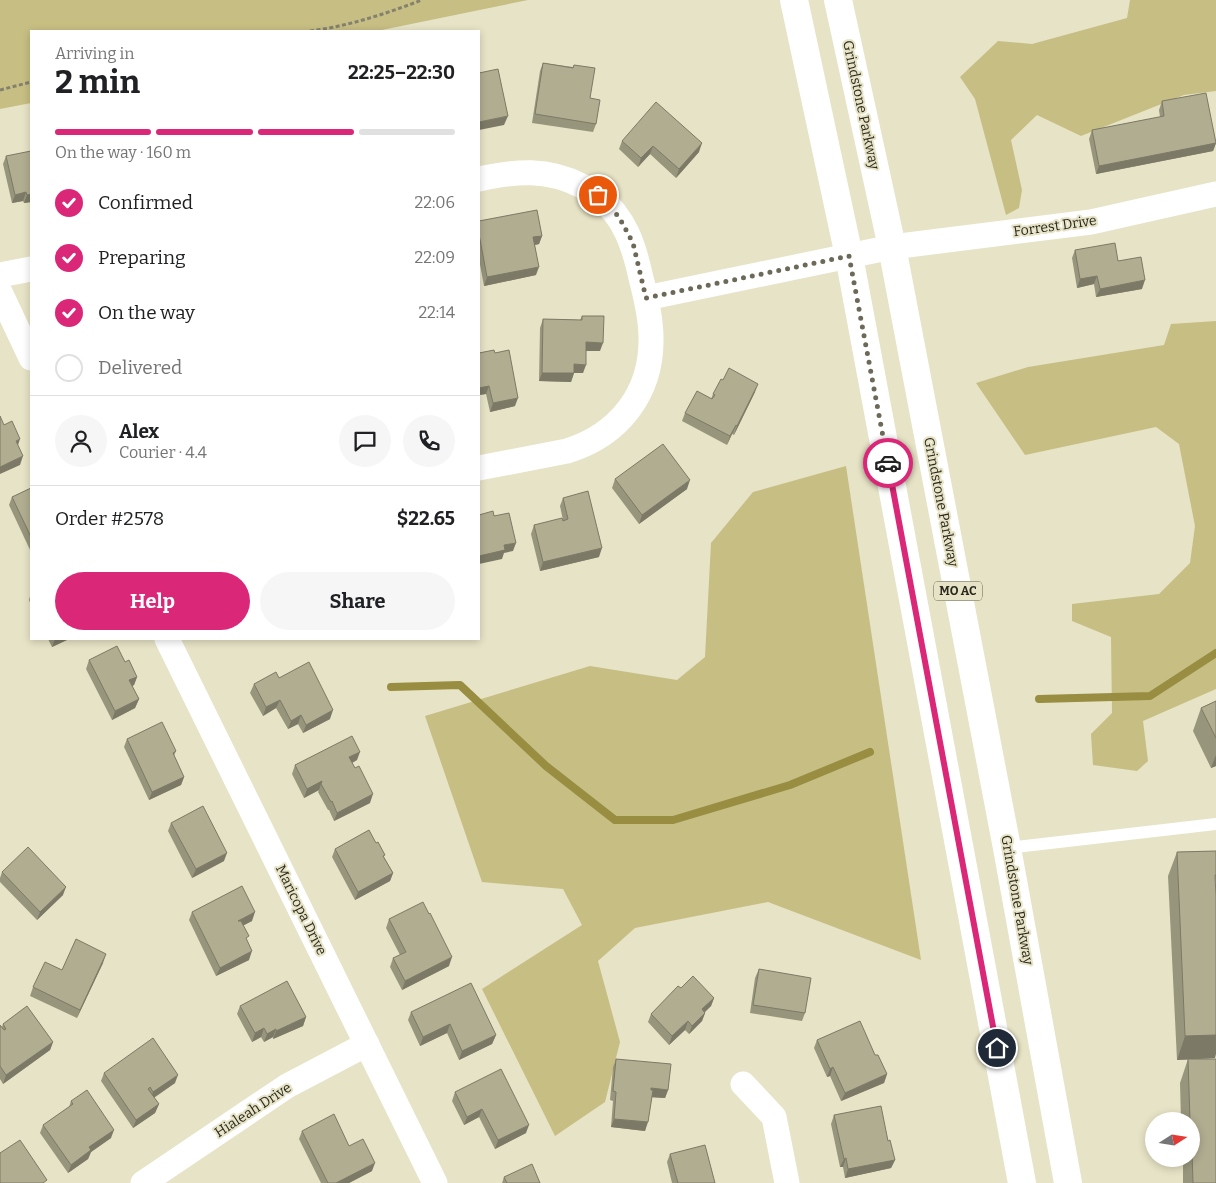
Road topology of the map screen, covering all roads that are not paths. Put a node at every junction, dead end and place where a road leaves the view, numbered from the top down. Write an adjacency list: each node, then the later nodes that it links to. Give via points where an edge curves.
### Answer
1 (794, 0): 6 (main road, MO AC)
2 (838, 0): 5 (main road, Grindstone Parkway / MO AC)
3 (480, 179): 10 (street, via 510,172 534,172 568,179 598,195 619,217 633,243)
4 (1216, 194): 5 (street, Forrest Drive, via 1091,222)
5 (892, 247): 6 (street, Forrest Drive); 15 (main road, Grindstone Parkway / MO AC)
6 (849, 256): 10 (street, Forrest Drive); 21 (main road, MO AC)
7 (30, 269): 8 (street)
8 (0, 275)
9 (0, 292): 11 (street)
10 (646, 298): 12 (street, via 651,338 648,368 628,412 596,439 581,446)
11 (30, 356)
12 (480, 468)
13 (167, 640): 16 (street, Maricopa Drive)
14 (1216, 824): 15 (lane)
15 (1007, 848): 22 (main road, Grindstone Parkway / MO AC)
16 (367, 1044): 18 (street, Hialeah Drive, via 287,1086); 19 (street, Maricopa Drive)
17 (743, 1084): 20 (street, via 774,1117)
18 (143, 1183)
19 (435, 1183)
20 (787, 1183)
21 (1022, 1183)
22 (1068, 1183)

